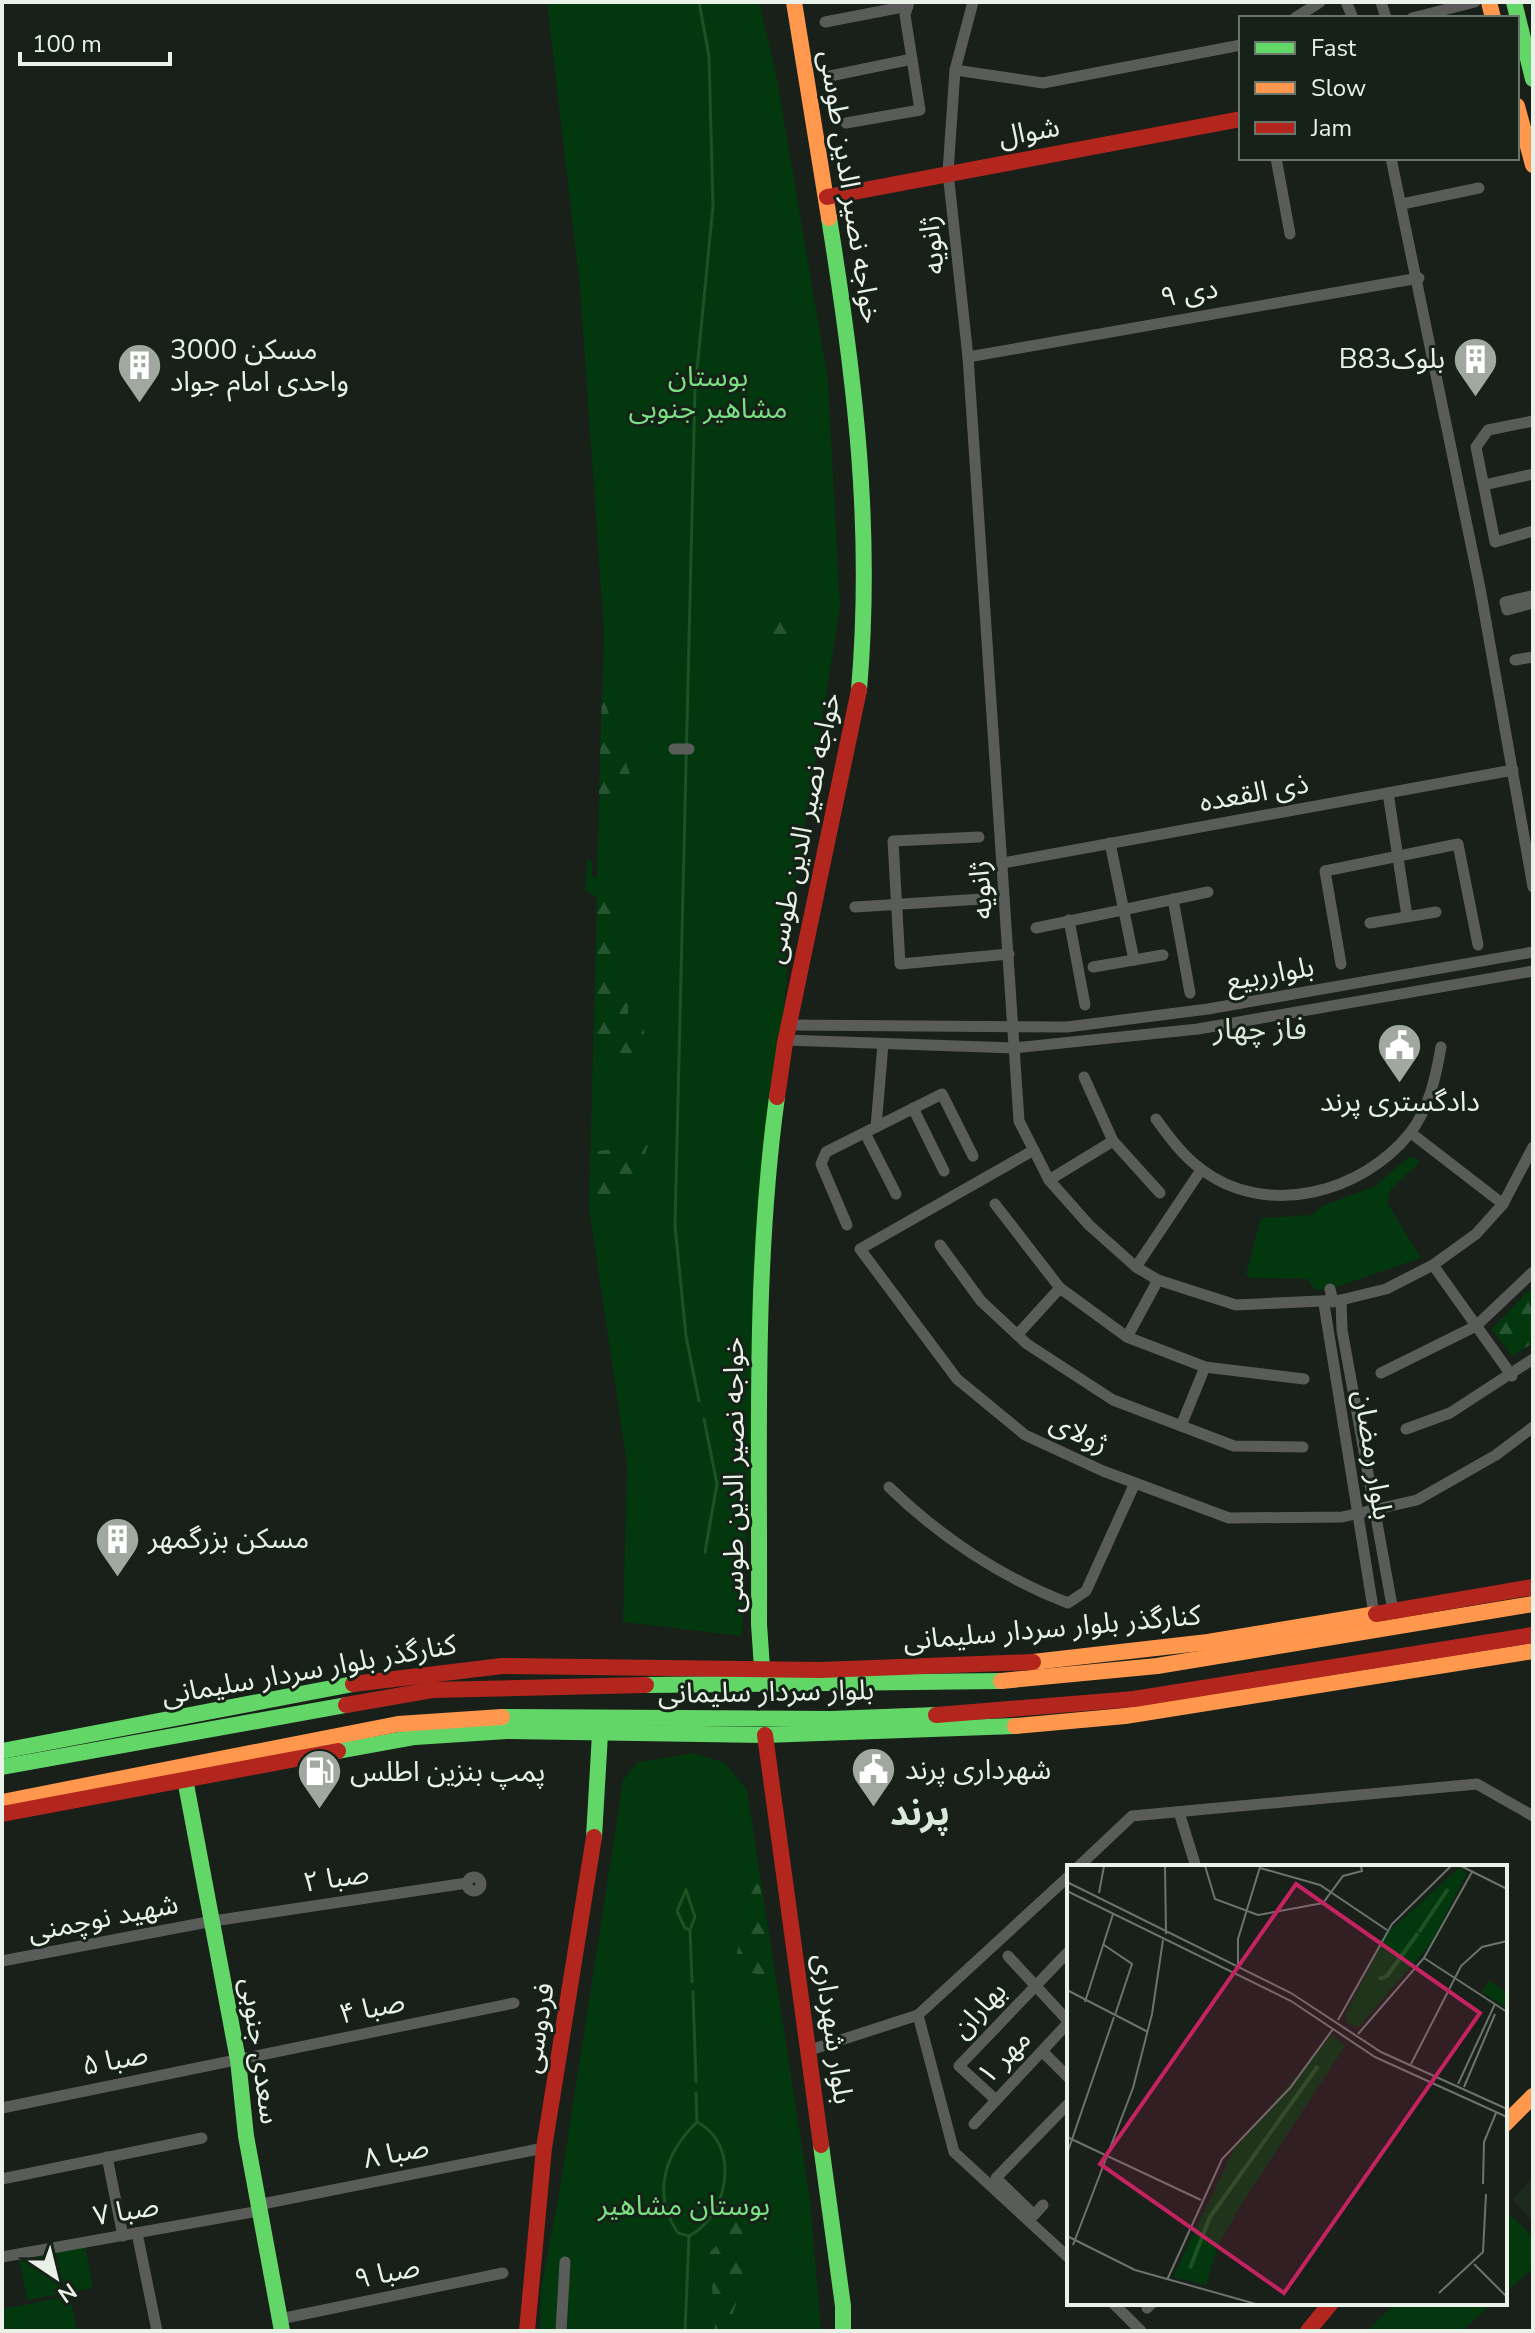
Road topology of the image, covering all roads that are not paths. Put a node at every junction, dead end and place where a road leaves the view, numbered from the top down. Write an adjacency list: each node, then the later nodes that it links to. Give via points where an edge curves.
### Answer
1 (794, 2): 23 (street, خواجه نصیر الدین طوسی)
2 (973, 2): 12 (street, ژانویه)
3 (1320, 2): 6 (street)
4 (1475, 2): 7 (street)
5 (908, 4): 8 (street); 11 (street)
6 (1298, 16)
7 (1420, 16)
8 (825, 22)
9 (1519, 25): 13 (street)
10 (1239, 45): 12 (street, via 1043,83)
11 (912, 59): 14 (street); 17 (street, via 920,110)
12 (955, 70): 21 (street, ژانویه)
13 (1529, 71)
14 (830, 76)
15 (1519, 113): 20 (street)
16 (1239, 119): 21 (street, شوال)
17 (846, 123)
18 (1276, 160): 25 (street)
19 (1391, 160): 24 (street)
20 (1533, 165)
21 (948, 172): 23 (street, شوال); 27 (street, ژانویه)
22 (1479, 188): 24 (street)
23 (827, 197): 68 (street, خواجه نصیر الدین طوسی, via 850,357 865,506 866,576 859,689)
24 (1402, 204): 26 (street)
25 (1290, 234)
26 (1419, 278): 27 (street, ۹ دی); 36 (street)
27 (968, 357): 42 (street, ژانویه)
28 (1533, 421): 30 (street, via 1488,430 1476,447)
29 (1533, 474): 30 (street)
30 (1484, 485): 31 (street, via 1495,542)
31 (1533, 531)
32 (1533, 657): 33 (street)
33 (1515, 660)
34 (674, 749): 35 (street)
35 (689, 749)
36 (1513, 770): 37 (street, ذی القعده); 38 (street)
37 (1388, 793): 40 (street, ذی القعده); 41 (street)
38 (1528, 828): 43 (street)
39 (979, 837): 47 (street, via 893,841)
40 (1110, 843): 42 (street, ذی القعده); 49 (street)
41 (1397, 857): 51 (street); 55 (street, via 1458,844); 60 (street, via 1325,871)
42 (1003, 863): 57 (street, ژانویه)
43 (1533, 887)
44 (1208, 892): 46 (street)
45 (982, 899): 47 (street)
46 (1173, 899): 49 (street); 63 (street)
47 (896, 904): 48 (street); 57 (street, via 900,964)
48 (855, 907)
49 (1123, 908): 52 (street); 59 (street)
50 (1436, 912): 51 (street)
51 (1407, 916): 53 (street)
52 (1069, 920): 54 (street); 64 (street)
53 (1370, 923)
54 (1036, 928)
55 (1478, 945)
56 (1533, 952): 65 (street, بلوارربیع)
57 (1009, 954): 66 (street, ژانویه)
58 (1163, 955): 59 (street)
59 (1134, 960): 61 (street)
60 (1341, 964)
61 (1093, 967)
62 (1533, 971): 67 (street, بلوارربیع)
63 (1190, 993)
64 (1085, 1005)
65 (1208, 1009): 66 (street, بلوارربیع, via 1067,1027); 67 (street)
66 (1013, 1027): 68 (street, بلوارربیع); 71 (street, ژانویه)
67 (1211, 1027): 71 (street, بلوارربیع)
68 (787, 1033): 69 (street, بلوارربیع); 122 (street, خواجه نصیر الدین طوسی, via 768,1165 761,1266)
69 (883, 1044): 71 (street, بلوارربیع); 75 (street)
70 (1441, 1047): 76 (street, via 1434,1085)
71 (1014, 1048): 79 (street, ژانویه, via 1019,1121)
72 (1084, 1077): 77 (street)
73 (913, 1108): 75 (street); 80 (street, via 942,1094); 82 (street)
74 (1156, 1119): 81 (street)
75 (870, 1130): 85 (street); 88 (street, via 826,1152 821,1164)
76 (1411, 1133): 81 (street, via 1364,1173 1302,1195 1267,1196); 87 (street)
77 (1113, 1141): 83 (street); 84 (street)
78 (1533, 1147): 87 (street, ژانویه)
79 (1034, 1150): 83 (street, ژانویه); 109 (street, ژولای, via 860,1249 957,1379 1025,1435)
80 (973, 1156)
81 (1201, 1170): 91 (street)
82 (944, 1171)
83 (1049, 1180): 91 (street, ژانویه)
84 (1160, 1193)
85 (896, 1194)
86 (995, 1204): 94 (street)
87 (1503, 1204): 90 (street, ژانویه, via 1476,1234)
88 (847, 1225)
89 (940, 1245): 98 (street, via 981,1301)
90 (1433, 1265): 96 (street, ژانویه, via 1386,1289); 97 (street)
91 (1136, 1267): 93 (street, ژانویه)
92 (1533, 1272): 97 (street)
93 (1158, 1280): 96 (street, ژانویه, via 1236,1305); 99 (street)
94 (1060, 1288): 98 (street); 99 (street)
95 (1330, 1289): 96 (street)
96 (1333, 1302): 111 (street, بلوار رمضان); 112 (street, بلوار رمضان)
97 (1476, 1326): 102 (street); 103 (street)
98 (1017, 1335): 105 (street, via 1113,1400)
99 (1127, 1337): 101 (street)
100 (1533, 1359): 103 (street)
101 (1205, 1367): 104 (street); 105 (street)
102 (1381, 1373)
103 (1512, 1376): 107 (street, via 1450,1413)
104 (1304, 1379)
105 (1181, 1426): 108 (street, via 1234,1446)
106 (1533, 1427): 111 (street, ژولای, via 1417,1500)
107 (1406, 1429)
108 (1303, 1447)
109 (1135, 1483): 110 (street, via 1086,1591 1068,1603 957,1544); 112 (street, ژولای, via 1229,1518)
110 (889, 1487)
111 (1377, 1509): 112 (street, ژولای); 115 (street, بلوار رمضان)
112 (1358, 1513): 116 (street, بلوار رمضان)
113 (1533, 1587): 115 (street, کنارگذر بلوار سردار سلیمانی)
114 (1533, 1604): 125 (street, بلوار سردار سلیمانی, via 1157,1666)
115 (1393, 1611): 116 (street, کنارگذر بلوار سردار سلیمانی)
116 (1374, 1614): 120 (street, کنارگذر بلوار سردار سلیمانی, via 1179,1646)
117 (1533, 1635): 119 (street, بلوار سردار سلیمانی)
118 (1533, 1651): 121 (street)
119 (1423, 1653): 121 (street); 124 (street); 127 (street, بلوار سردار سلیمانی, via 1050,1708 831,1719)
120 (1014, 1664): 123 (street, کنارگذر بلوار سردار سلیمانی); 125 (street)
121 (1449, 1664): 124 (street)
122 (762, 1668): 123 (street, کنارگذر بلوار سردار سلیمانی); 126 (street, کنارگذر بلوار سردار سلیمانی, via 502,1666)
123 (925, 1669): 125 (street)
124 (1399, 1672): 132 (street, via 1125,1716 884,1733)
125 (967, 1684): 129 (street, بلوار سردار سلیمانی, via 496,1686 432,1690)
126 (249, 1704): 128 (street, کنارگذر بلوار سردار سلیمانی); 129 (street)
127 (705, 1719): 131 (street); 136 (street, بلوار سردار سلیمانی, via 469,1717 398,1724)
128 (169, 1720): 129 (street); 133 (street, کنارگذر بلوار سردار سلیمانی)
129 (212, 1728): 134 (street, بلوار سردار سلیمانی)
130 (600, 1734): 131 (street); 135 (street, via 507,1731 415,1737); 164 (street, فردوسی, via 593,1849)
131 (669, 1735): 132 (street)
132 (765, 1735): 153 (street, بلوار شهرداری)
133 (2, 1751)
134 (2, 1767)
135 (185, 1779): 138 (street); 144 (street, سعدی جنوبی)
136 (2, 1802)
137 (1179, 1812): 139 (street, via 1477,1784); 140 (street, via 1132,1816); 141 (street)
138 (2, 1814)
139 (1533, 1816)
140 (1080, 1865)
141 (1195, 1865)
142 (1067, 1878): 150 (street)
143 (467, 1883): 144 (street, صبا ۲)
144 (213, 1921): 147 (street, شهید نوچمنی); 155 (street, سعدی جنوبی)
145 (1067, 1953): 148 (street, بهاران)
146 (1008, 1956): 148 (street)
147 (2, 1961)
148 (1036, 1985): 151 (street); 157 (street, بهاران, via 959,2066)
149 (514, 2003): 155 (street, صبا ۴)
150 (918, 2015): 153 (street); 171 (street, via 954,2152)
151 (1067, 2020)
152 (1067, 2024): 154 (street, مهر ۱)
153 (810, 2050): 181 (street, بلوار شهرداری)
154 (1043, 2052): 156 (street); 157 (street, مهر ۱)
155 (238, 2060): 160 (street, صبا ۵); 168 (street, سعدی جنوبی)
156 (1067, 2076)
157 (996, 2100): 162 (street, مهر ۱)
158 (1531, 2101): 161 (street)
159 (1067, 2105): 167 (street, via 996,2178 1034,2215)
160 (2, 2108)
161 (1507, 2122)
162 (974, 2124)
163 (202, 2138): 165 (street)
164 (544, 2148): 168 (street, صبا ۸); 179 (street, فردوسی)
165 (107, 2157): 166 (street); 170 (street)
166 (2, 2179)
167 (1043, 2205)
168 (258, 2208): 169 (street, صبا ۷); 177 (street, سعدی جنوبی)
169 (137, 2233): 170 (street, صبا ۷); 178 (street)
170 (123, 2236): 172 (street, صبا ۷)
171 (1067, 2255)
172 (2, 2257)
173 (565, 2262): 180 (street)
174 (503, 2273): 177 (street, صبا ۹)
175 (1115, 2305): 182 (street)
176 (1329, 2305): 183 (street)
177 (281, 2325)
178 (157, 2331)
179 (527, 2331)
180 (561, 2331)
181 (843, 2331)
182 (1141, 2331)
183 (1308, 2331)

